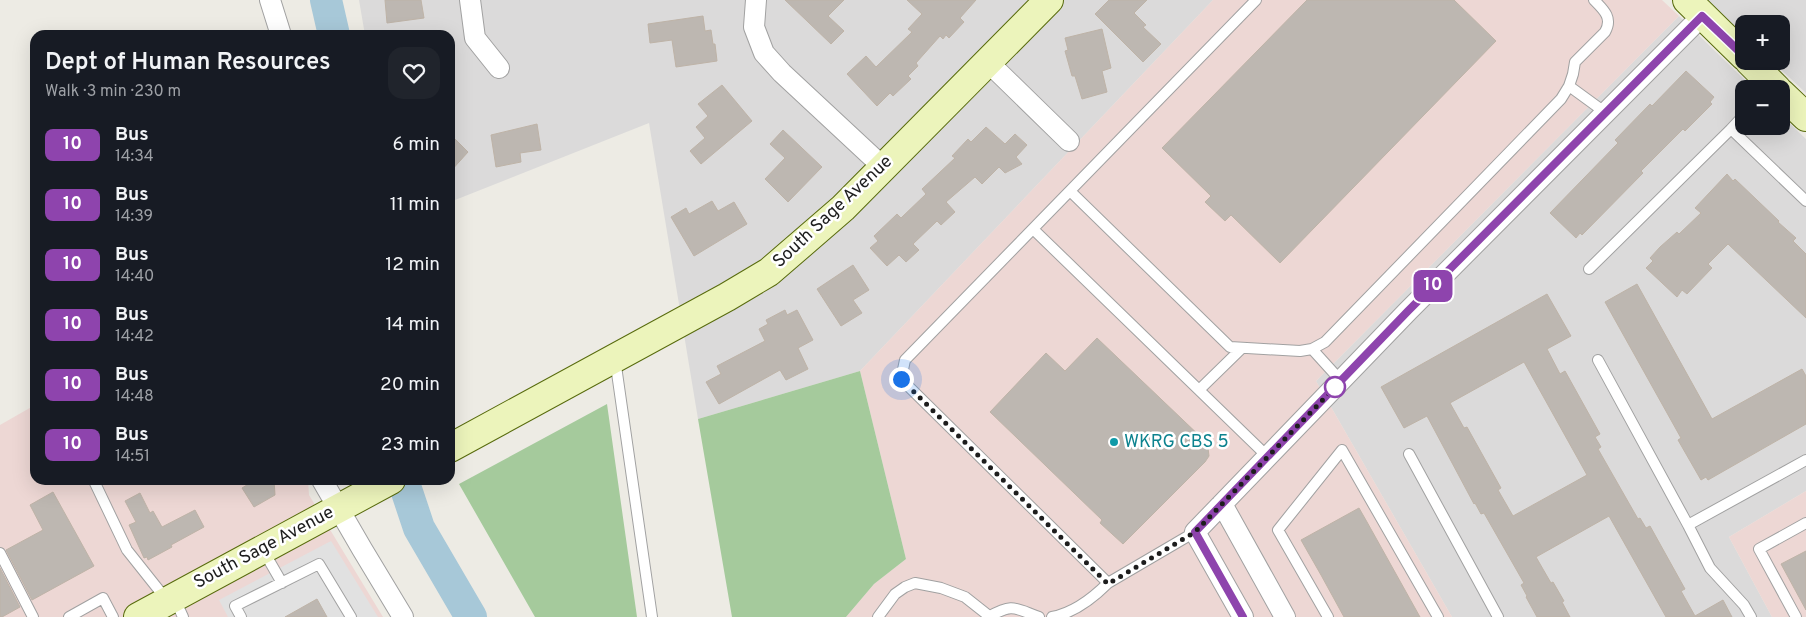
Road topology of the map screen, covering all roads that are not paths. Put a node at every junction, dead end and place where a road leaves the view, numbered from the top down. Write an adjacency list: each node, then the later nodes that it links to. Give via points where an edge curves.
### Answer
1 (270, 0): 8 (street)
2 (470, 0): 11 (street, via 475,38)
3 (756, 0): 21 (street, via 754,27 764,53)
4 (1049, 0): 10 (street, South Sage Avenue)
5 (1256, 0): 22 (lane)
6 (1594, 0): 14 (lane, via 1606,13 1608,26 1575,62)
7 (1695, 8): 9 (street); 16 (street)
8 (279, 30)
9 (1735, 47)
10 (988, 62): 20 (street); 21 (street, South Sage Avenue)
11 (499, 68)
12 (1757, 70): 13 (street)
13 (1767, 80)
14 (1569, 86): 16 (lane); 27 (lane, via 1554,106 1325,342)
15 (1790, 103): 17 (street)
16 (1606, 113): 30 (street)
17 (1806, 118)
18 (1735, 125): 19 (lane)
19 (1731, 129): 23 (lane); 25 (lane)
20 (1069, 141)
21 (883, 167): 28 (street, South Sage Avenue, via 843,208 769,272)
22 (1070, 191): 24 (lane); 26 (lane, via 1226,344)
23 (1806, 201)
24 (1033, 229): 31 (lane); 47 (lane, via 905,360 901,379)
25 (1589, 269)
26 (1241, 349): 27 (lane, via 1300,352); 31 (lane)
27 (1312, 349): 30 (lane)
28 (615, 358): 32 (street, South Sage Avenue); 55 (lane)
29 (1598, 360): 42 (lane)
30 (1341, 381): 34 (street)
31 (1199, 390): 34 (lane)
32 (455, 445)
33 (1408, 454): 64 (lane)
34 (1268, 457): 39 (street)
35 (1806, 460): 42 (lane)
36 (96, 485): 48 (lane)
37 (325, 485): 40 (street)
38 (382, 485): 40 (street, South Sage Avenue)
39 (1222, 504): 43 (street); 61 (street)
40 (339, 508): 44 (street, South Sage Avenue); 54 (street)
41 (1806, 523): 66 (lane, via 1759,549)
42 (1688, 525): 65 (lane, via 1710,568)
43 (1195, 532): 47 (lane); 60 (street)
44 (262, 549): 46 (lane); 48 (street, South Sage Avenue)
45 (0, 553): 49 (lane)
46 (282, 583): 52 (lane, via 235,606); 53 (lane, via 318,564)
47 (1108, 584): 59 (lane, via 1093,598)
48 (159, 610)
49 (33, 617)
50 (69, 617): 51 (lane, via 103,598)
51 (113, 617)
52 (241, 617)
53 (351, 617)
54 (404, 617)
55 (652, 617)
56 (878, 617): 57 (lane, via 895,594 915,583 966,597)
57 (988, 617): 58 (lane, via 1013,608)
58 (1039, 617)
59 (1052, 617)
60 (1243, 617)
61 (1285, 617)
62 (1328, 617): 63 (lane, via 1278,530 1342,450)
63 (1438, 617)
64 (1498, 617)
65 (1751, 617)
66 (1796, 617)

